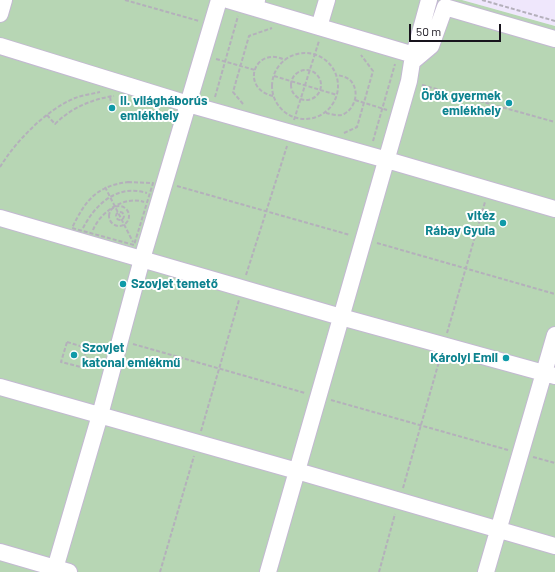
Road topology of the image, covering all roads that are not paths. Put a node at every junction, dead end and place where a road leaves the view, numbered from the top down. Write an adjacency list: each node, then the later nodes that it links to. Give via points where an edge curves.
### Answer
1 (4, 0): 7 (lane)
2 (219, 0): 12 (lane)
3 (228, 0): 6 (lane)
4 (327, 0): 8 (lane)
5 (429, 0): 11 (lane)
6 (256, 4): 8 (lane)
7 (0, 14)
8 (319, 33): 11 (lane)
9 (555, 39): 11 (lane, via 445,7 431,46)
10 (0, 46): 12 (lane, via 124,91)
11 (413, 59): 13 (lane, via 410,81)
12 (188, 104): 13 (lane, via 293,126); 16 (lane)
13 (387, 160): 14 (lane); 17 (lane)
14 (555, 209)
15 (0, 218): 16 (lane)
16 (142, 259): 17 (lane); 21 (lane)
17 (341, 317): 19 (lane); 22 (lane)
18 (555, 335): 19 (lane)
19 (550, 375): 23 (lane, via 521,453)
20 (0, 387): 21 (lane)
21 (100, 415): 22 (lane); 26 (lane)
22 (297, 471): 23 (lane); 27 (lane)
23 (499, 530): 24 (lane); 28 (lane)
24 (555, 546)
25 (0, 552): 26 (lane)
26 (60, 571)
27 (268, 572)
28 (486, 572)

